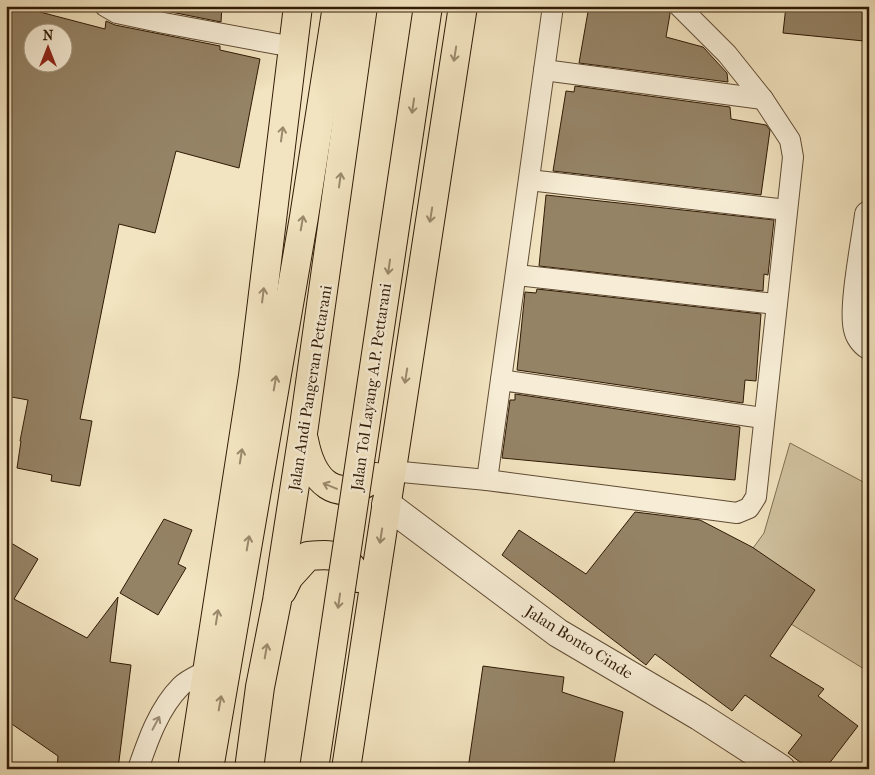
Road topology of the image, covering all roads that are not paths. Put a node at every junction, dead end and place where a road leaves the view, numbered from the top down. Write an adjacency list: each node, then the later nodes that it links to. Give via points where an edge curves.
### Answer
1 (105, 6): 9 (lane, via 117,13)
2 (298, 6): 9 (highway)
3 (336, 6): 29 (highway, one-way to 3, via 304,217)
4 (363, 6): 20 (highway, Jalan Andi Pangeran Pettarani, one-way to 4)
5 (428, 6): 31 (highway, Jalan Tol Layang A.P. Pettarani, one-way to 31, bridge)
6 (463, 6): 21 (highway, one-way to 21)
7 (553, 6): 10 (lane)
8 (680, 6): 11 (lane, via 727,54)
9 (293, 47): 26 (highway, one-way to 9, via 253,376)
10 (544, 70): 11 (lane); 12 (lane)
11 (763, 99): 13 (lane, via 790,140 793,157)
12 (529, 180): 13 (lane); 15 (lane)
13 (787, 210): 16 (lane)
14 (869, 215): 17 (street, via 857,311 858,329)
15 (517, 274): 16 (lane); 18 (lane)
16 (775, 304): 19 (lane)
17 (869, 345)
18 (501, 380): 19 (lane); 22 (lane)
19 (763, 418): 22 (lane, via 756,497 749,508 738,513)
20 (303, 433): 21 (highway, one-way to 20, via 358,489 338,489 322,482 313,470); 24 (highway, Jalan Andi Pangeran Pettarani)
21 (393, 460): 22 (lane); 23 (highway)
22 (487, 480)
23 (386, 504): 25 (highway, one-way to 25); 33 (street, Jalan Bonto Cinde, via 558,632 699,716)
24 (277, 601): 25 (highway, via 289,578 308,556 335,555 352,565); 30 (highway, Jalan Andi Pangeran Pettarani, one-way to 24, via 260,686)
25 (371, 604): 32 (highway)
26 (208, 670): 27 (lane, one-way to 26, via 150,734 165,706 182,685); 28 (highway)
27 (138, 769)
28 (192, 769)
29 (209, 769)
30 (249, 769)
31 (314, 769)
32 (346, 769)
33 (780, 769)

